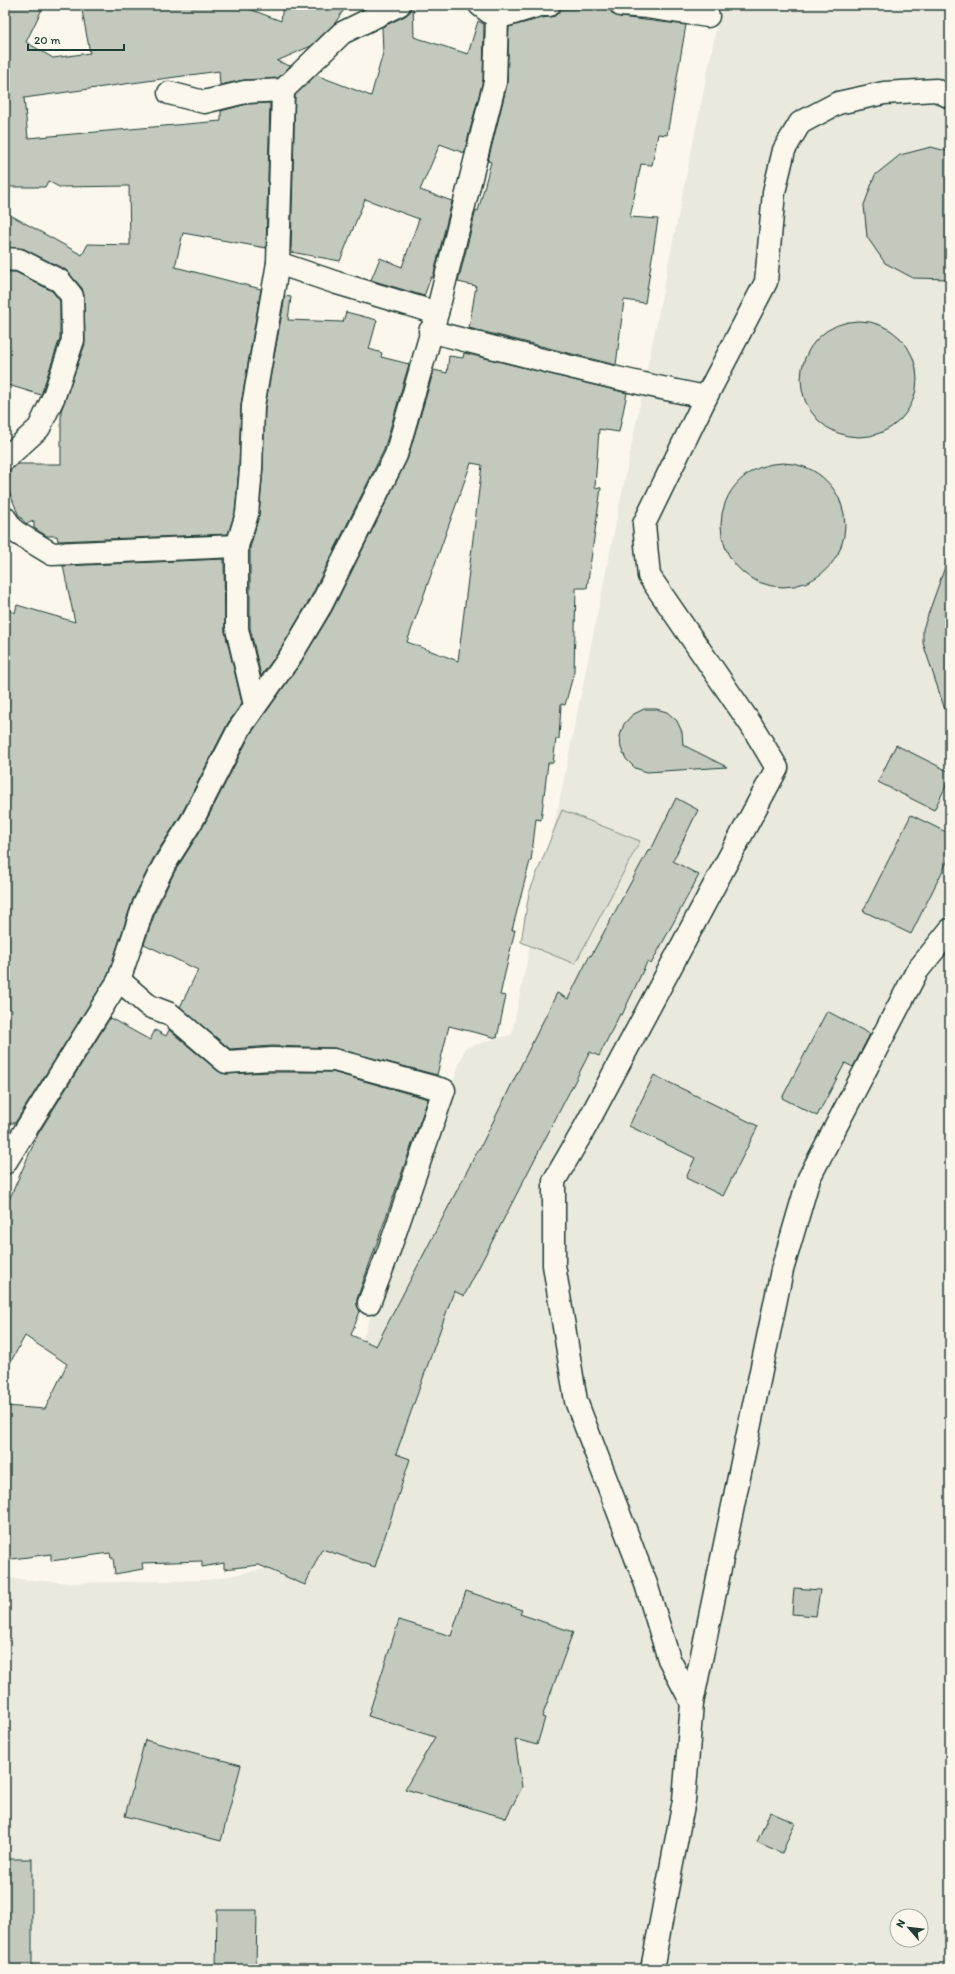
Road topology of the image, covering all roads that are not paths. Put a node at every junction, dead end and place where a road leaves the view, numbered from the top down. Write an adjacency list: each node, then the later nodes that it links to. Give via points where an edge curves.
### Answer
1 (399, 5): 7 (street, via 342,33)
2 (480, 5): 6 (street)
3 (549, 5): 6 (street)
4 (620, 5): 5 (street)
5 (708, 16)
6 (497, 18): 12 (street, via 495,82)
7 (283, 90): 8 (street, via 245,92 204,102); 11 (street)
8 (169, 93)
9 (950, 98): 13 (street, via 936,90 884,93 838,103 800,124 784,150 774,192 766,282)
10 (5, 259): 14 (street, via 18,260 60,281 72,296 73,340 54,396 39,428)
11 (278, 263): 12 (street, via 337,283); 16 (street, via 253,406 247,514)
12 (433, 322): 13 (street, via 562,366); 17 (street, via 396,455 321,605 290,657)
13 (706, 396): 22 (street, via 644,524 649,576 752,726 777,768 554,1181 554,1265 576,1400 646,1584 669,1659)
14 (5, 459)
15 (5, 518): 16 (street, via 14,531 52,554)
16 (237, 546): 17 (street, via 237,629)
17 (255, 706): 19 (street, via 238,729 193,819 164,865 144,905)
18 (950, 930): 22 (street, via 917,971 809,1178 782,1270)
19 (120, 980): 20 (street); 21 (street, via 149,1006 170,1014 226,1062 272,1059 334,1060 444,1090)
20 (7, 1155)
21 (369, 1303)
22 (692, 1703): 23 (street, via 684,1800)
23 (652, 1969)

